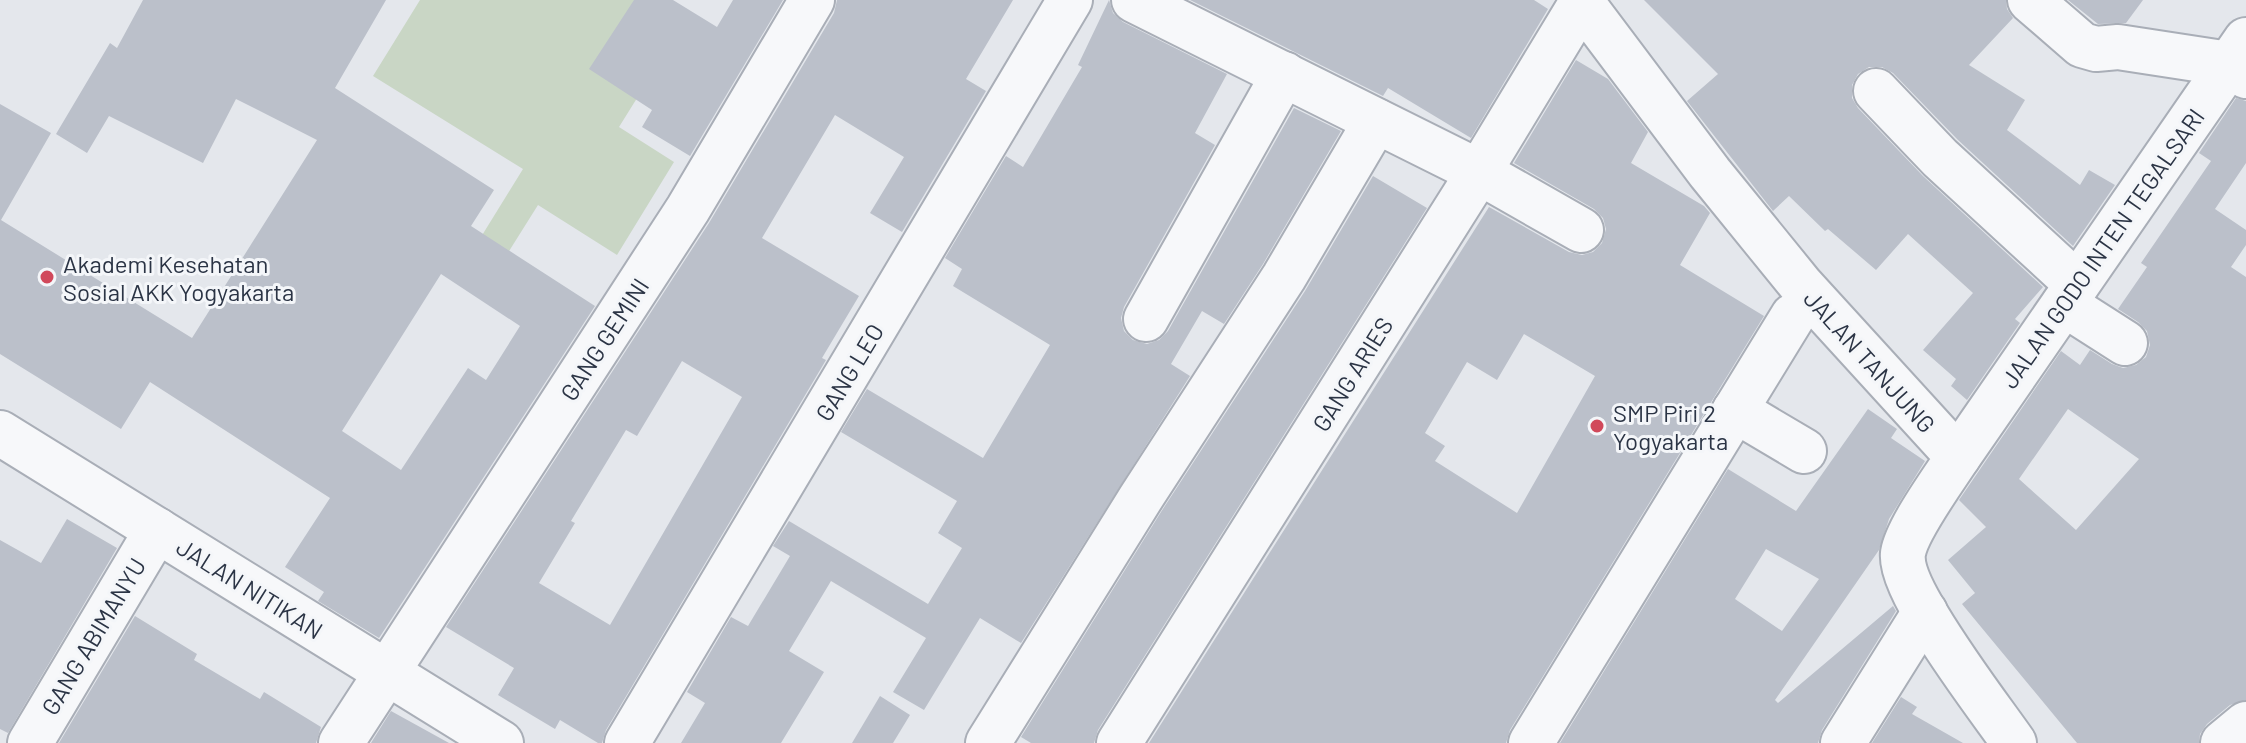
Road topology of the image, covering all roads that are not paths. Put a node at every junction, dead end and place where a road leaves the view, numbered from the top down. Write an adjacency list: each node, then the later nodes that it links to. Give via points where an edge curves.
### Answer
1 (812, 0): 22 (street, GANG GEMINI, via 688,209)
2 (1070, 0): 27 (street, GANG LEO)
3 (1134, 0): 7 (street)
4 (2030, 0): 6 (street, via 2082,45)
5 (1581, 1): 10 (street, GANG ARIES); 19 (street, JALAN TANJUNG, via 1801,285)
6 (2240, 60): 12 (street, JALAN GODO INTEN TEGALSARI)
7 (1284, 74): 9 (street); 14 (street)
8 (1876, 91): 12 (street)
9 (1376, 121): 10 (street); 28 (street, via 1275,291)
10 (1479, 172): 11 (street); 29 (street, GANG ARIES)
11 (1581, 230)
12 (2070, 294): 15 (street); 19 (street, JALAN GODO INTEN TEGALSARI)
13 (1793, 316): 16 (street)
14 (1146, 319)
15 (2125, 343)
16 (1735, 410): 18 (street); 30 (street)
17 (0, 433): 20 (street, JALAN NITIKAN)
18 (1804, 451)
19 (1958, 457): 21 (street, via 1903,554 1911,588)
20 (157, 530): 22 (street, JALAN NITIKAN); 24 (street, GANG ABIMANYU)
21 (1925, 612): 31 (street); 32 (street)
22 (387, 673): 25 (street, GANG GEMINI); 26 (street, JALAN NITIKAN)
23 (2246, 724): 33 (street)
24 (30, 743)
25 (341, 743)
26 (501, 743)
27 (627, 743)
28 (988, 743)
29 (1119, 743)
30 (1531, 743)
31 (1843, 743)
32 (2014, 743)
33 (2223, 743)

